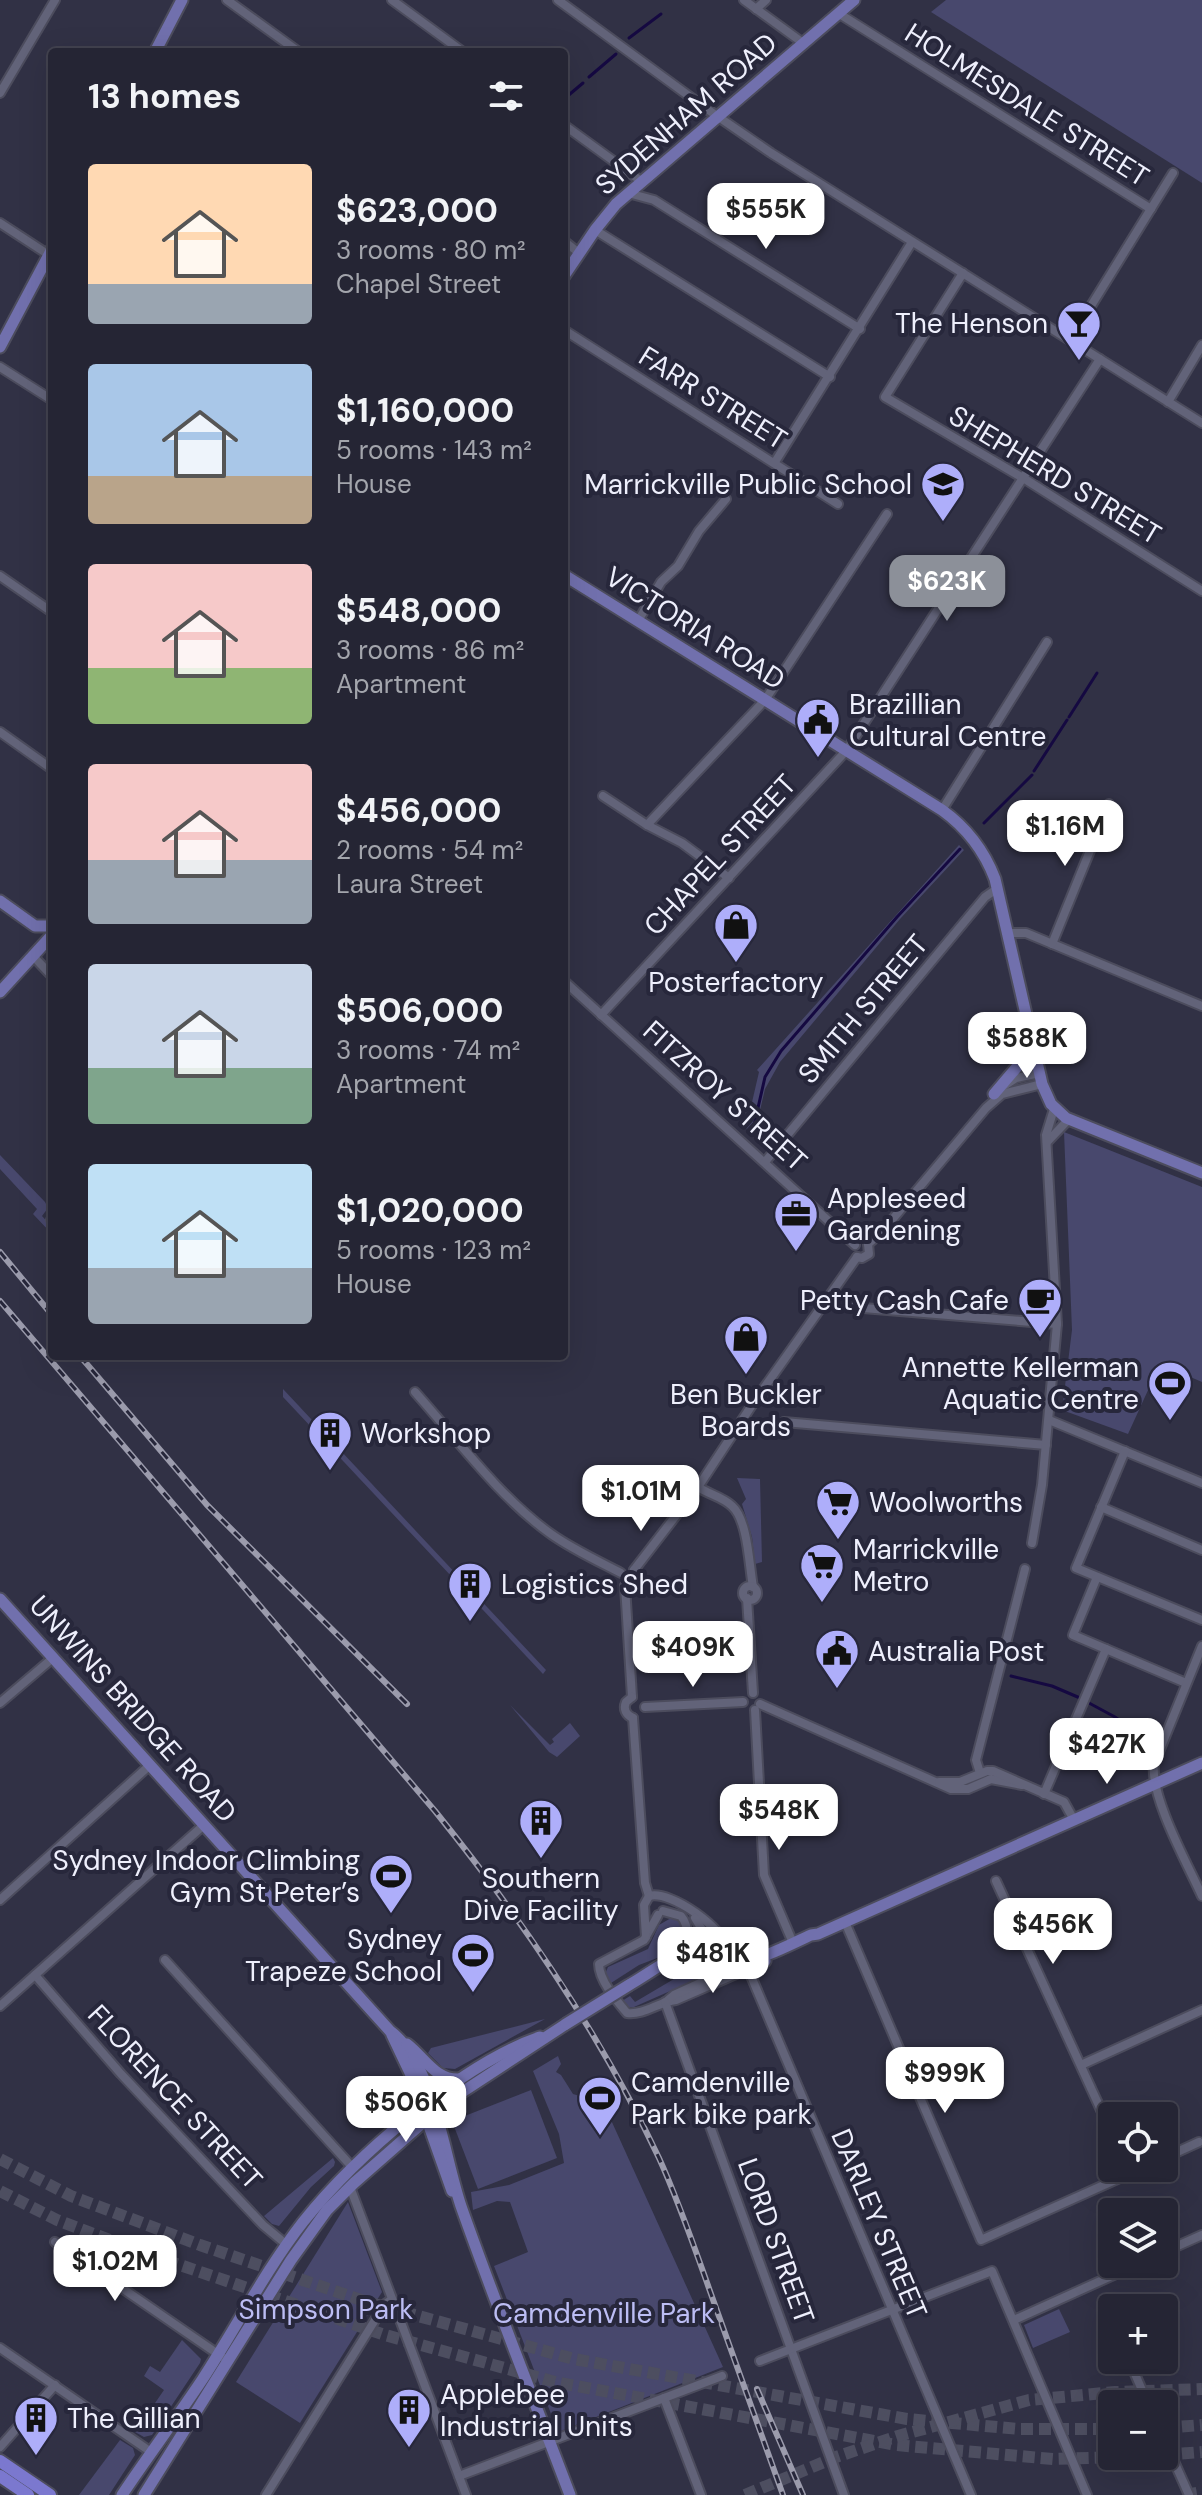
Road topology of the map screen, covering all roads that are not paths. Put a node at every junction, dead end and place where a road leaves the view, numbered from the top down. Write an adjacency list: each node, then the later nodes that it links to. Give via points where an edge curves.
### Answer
1 (55, 0): 15 (street)
2 (182, 0): 12 (main road)
3 (227, 0): 13 (street)
4 (392, 0): 14 (street)
5 (558, 0): 16 (street)
6 (744, 0): 9 (street)
7 (766, 0): 9 (street)
8 (854, 0): 10 (main road, SYDENHAM ROAD)
9 (756, 9): 11 (street)
10 (838, 13): 11 (main road, SYDENHAM ROAD); 22 (street, HOLMESDALE STREET)
11 (803, 43): 16 (main road, SYDENHAM ROAD)
12 (157, 48)
13 (293, 48)
14 (458, 48)
15 (0, 93)
16 (716, 116): 19 (main road, SYDENHAM ROAD); 25 (street)
17 (568, 128): 19 (street)
18 (1173, 173): 22 (street)
19 (644, 179): 20 (main road, SYDENHAM ROAD); 21 (street)
20 (628, 193): 21 (street); 24 (main road, SYDENHAM ROAD)
21 (654, 200): 32 (street)
22 (1151, 209): 34 (street)
23 (0, 223): 27 (street)
24 (595, 230): 28 (main road, SYDENHAM ROAD); 39 (street)
25 (912, 242): 31 (street); 32 (street)
26 (568, 244): 28 (street)
27 (48, 252)
28 (579, 253): 30 (main road, SYDENHAM ROAD)
29 (48, 259): 36 (main road)
30 (568, 270)
31 (963, 273): 34 (street); 44 (street, SHEPHERD STREET, via 885,397)
32 (860, 329): 39 (street)
33 (568, 333): 43 (street, FARR STREET)
34 (1070, 340): 37 (street)
35 (1202, 345): 41 (street)
36 (0, 347)
37 (1100, 359): 41 (street); 44 (street, CHAPEL STREET)
38 (0, 367): 40 (street)
39 (830, 377): 43 (street)
40 (48, 397)
41 (1168, 402): 42 (street)
42 (1202, 423)
43 (775, 462): 46 (street, FARR STREET)
44 (1023, 479): 50 (street, SHEPHERD STREET); 56 (street, CHAPEL STREET)
45 (726, 499): 52 (street, via 661,582)
46 (838, 504)
47 (887, 514): 54 (street)
48 (0, 576): 51 (street)
49 (568, 577): 52 (main road, VICTORIA ROAD)
50 (1202, 591)
51 (48, 609)
52 (638, 621): 54 (main road, VICTORIA ROAD)
53 (1047, 642): 60 (street)
54 (765, 700): 56 (main road, VICTORIA ROAD); 61 (street)
55 (0, 732): 57 (street)
56 (846, 751): 60 (main road, VICTORIA ROAD); 62 (street, CHAPEL STREET)
57 (48, 766)
58 (603, 796): 61 (street)
59 (1109, 804): 69 (street)
60 (942, 810): 63 (main road, VICTORIA ROAD, via 975,842)
61 (647, 825): 62 (street)
62 (729, 878): 75 (street, CHAPEL STREET)
63 (998, 888): 67 (main road, VICTORIA ROAD); 83 (street, SMITH STREET, via 985,897)
64 (0, 901): 65 (main road)
65 (35, 926): 66 (main road); 70 (main road)
66 (48, 926)
67 (1008, 933): 69 (street, via 1026,933); 76 (main road, VICTORIA ROAD)
68 (48, 939): 70 (main road)
69 (1052, 944): 74 (street)
70 (35, 954): 71 (street); 73 (main road)
71 (48, 971)
72 (568, 985): 75 (street, FITZROY STREET)
73 (0, 992)
74 (1202, 1006)
75 (601, 1015): 83 (street, FITZROY STREET)
76 (1034, 1047): 77 (main road, VICTORIA ROAD); 78 (main road)
77 (1041, 1079): 78 (street, via 1016,1078); 79 (street, via 1002,1094); 80 (main road, VICTORIA ROAD)
78 (994, 1094): 79 (street)
79 (986, 1108): 85 (street)
80 (1054, 1109): 81 (main road); 82 (street)
81 (1069, 1119): 82 (street); 84 (main road)
82 (1046, 1142): 89 (street)
83 (765, 1162): 86 (street, FITZROY STREET)
84 (1202, 1173)
85 (868, 1244): 86 (street); 87 (street, via 869,1254)
86 (855, 1245): 87 (street)
87 (857, 1257): 96 (street)
88 (851, 1307): 89 (street)
89 (1057, 1324): 91 (street)
90 (415, 1392): 102 (street, via 535,1520)
91 (1049, 1420): 93 (street); 94 (street)
92 (784, 1422): 93 (street)
93 (1046, 1445): 98 (street)
94 (1125, 1451): 95 (street); 97 (street)
95 (1202, 1483)
96 (698, 1487): 101 (street); 111 (street, via 728,1502 746,1537)
97 (1101, 1507): 99 (street); 103 (street, via 1076,1568)
98 (1032, 1543)
99 (1202, 1550)
100 (1025, 1569): 120 (street, via 976,1760)
101 (634, 1570): 102 (street); 104 (street, via 638,1581)
102 (621, 1573): 104 (street)
103 (1097, 1577): 106 (street); 108 (street, via 1073,1635)
104 (625, 1586): 112 (street)
105 (0, 1599): 109 (main road, UNWINS BRIDGE ROAD)
106 (1202, 1620)
107 (1202, 1646): 110 (street)
108 (1106, 1649): 110 (street); 122 (street)
109 (54, 1657): 114 (street); 119 (main road, UNWINS BRIDGE ROAD)
110 (1186, 1683): 121 (street, via 1154,1764)
111 (753, 1693): 113 (street); 116 (street, via 760,1698)
112 (632, 1697): 115 (street); 117 (street, via 624,1708)
113 (743, 1702): 115 (street); 116 (street, via 747,1709)
114 (0, 1703)
115 (645, 1707): 117 (street)
116 (758, 1707): 120 (street, via 959,1791); 137 (street, via 764,1875)
117 (633, 1718): 127 (street)
118 (1202, 1763): 121 (main road)
119 (150, 1765): 124 (main road, UNWINS BRIDGE ROAD); 130 (street)
120 (982, 1778): 122 (street)
121 (1155, 1785): 123 (main road); 126 (street)
122 (1044, 1794): 123 (street, via 1066,1804)
123 (1074, 1820): 134 (main road)
124 (205, 1824): 144 (street); 148 (main road, UNWINS BRIDGE ROAD)
125 (996, 1881): 151 (street)
126 (1199, 1883): 128 (street)
127 (649, 1896): 129 (street); 131 (street)
128 (1202, 1896)
129 (662, 1897): 132 (street); 133 (street)
130 (0, 1900)
131 (644, 1909): 133 (street); 136 (street)
132 (687, 1909): 138 (street, via 704,1932); 140 (street, via 723,1936)
133 (661, 1913): 136 (street); 139 (street, via 681,1916 686,1924 687,1937)
134 (845, 1922): 135 (main road); 158 (street, via 981,2240)
135 (818, 1934): 137 (main road); 143 (main road)
136 (646, 1937): 145 (street, via 598,1967 629,2013)
137 (793, 1943): 140 (main road, via 755,1959)
138 (703, 1949): 139 (main road); 140 (main road, via 719,1946); 142 (main road)
139 (677, 1955): 142 (main road)
140 (729, 1957): 143 (main road); 145 (street, via 720,1974)
141 (165, 1960): 157 (street)
142 (664, 1965): 149 (main road, bridge)
143 (746, 1969): 145 (street); 166 (street, DARLEY STREET)
144 (35, 1975): 146 (street); 162 (street, FLORENCE STREET, via 121,2074)
145 (666, 2001): 169 (street, LORD STREET)
146 (0, 2006)
147 (1202, 2010): 151 (street)
148 (390, 2031): 150 (main road, UNWINS BRIDGE ROAD); 154 (main road, UNWINS BRIDGE ROAD)
149 (548, 2035): 152 (main road); 154 (main road)
150 (404, 2041): 152 (main road, UNWINS BRIDGE ROAD, via 439,2075); 154 (main road)
151 (1081, 2065): 153 (street)
152 (461, 2079): 154 (main road)
153 (1098, 2103)
154 (429, 2111): 157 (main road); 159 (main road); 175 (main road, via 446,2143 461,2205)
155 (1199, 2142): 156 (street)
156 (1178, 2152)
157 (353, 2168): 162 (main road)
158 (1105, 2182)
159 (350, 2187): 165 (street); 170 (main road, via 311,2230)
160 (1202, 2235): 163 (street)
161 (55, 2242): 170 (street)
162 (287, 2245): 170 (main road)
163 (1178, 2246)
164 (1107, 2278): 167 (street)
165 (391, 2300): 181 (street); 186 (street)
166 (892, 2309): 167 (street, via 992,2271); 169 (street); 191 (street, DARLEY STREET)
167 (1014, 2320): 192 (street)
168 (0, 2348): 173 (street)
169 (792, 2348): 171 (street); 190 (street, LORD STREET)
170 (223, 2357): 177 (main road); 185 (main road)
171 (760, 2361)
172 (722, 2376): 174 (street)
173 (55, 2385): 176 (street); 177 (street)
174 (664, 2398): 175 (street); 189 (street)
175 (550, 2443): 181 (street); 188 (main road)
176 (0, 2447)
177 (151, 2452): 184 (main road)
178 (0, 2461): 183 (highway)
179 (1178, 2470): 193 (street)
180 (0, 2476): 182 (highway)
181 (459, 2476): 187 (street)
182 (28, 2495)
183 (50, 2495)
184 (122, 2495)
185 (144, 2495)
186 (266, 2495)
187 (466, 2495)
188 (570, 2495)
189 (701, 2495)
190 (844, 2495)
191 (971, 2495)
192 (1087, 2495)
193 (1189, 2495)

